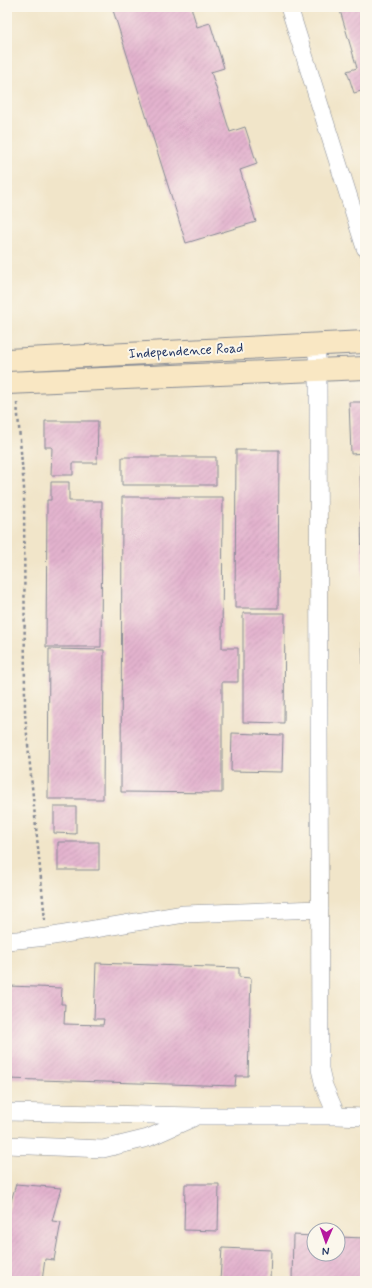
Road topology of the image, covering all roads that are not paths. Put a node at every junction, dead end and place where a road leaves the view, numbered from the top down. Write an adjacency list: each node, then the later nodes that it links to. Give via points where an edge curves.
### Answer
1 (289, 7): 2 (street)
2 (365, 248)
3 (365, 342): 4 (main road, Independence Road)
4 (316, 344): 5 (main road, Independence Road); 7 (street)
5 (7, 360)
6 (365, 368): 7 (main road, Independence Road)
7 (318, 369): 8 (main road, Independence Road); 9 (street)
8 (11, 383)
9 (320, 909): 10 (street, via 184,914 47,937); 13 (street, via 320,1069 324,1086)
10 (7, 941)
11 (7, 1112): 12 (street)
12 (197, 1116): 13 (street); 15 (street, via 148,1138 103,1149)
13 (337, 1116): 14 (street)
14 (365, 1117)
15 (7, 1145)

